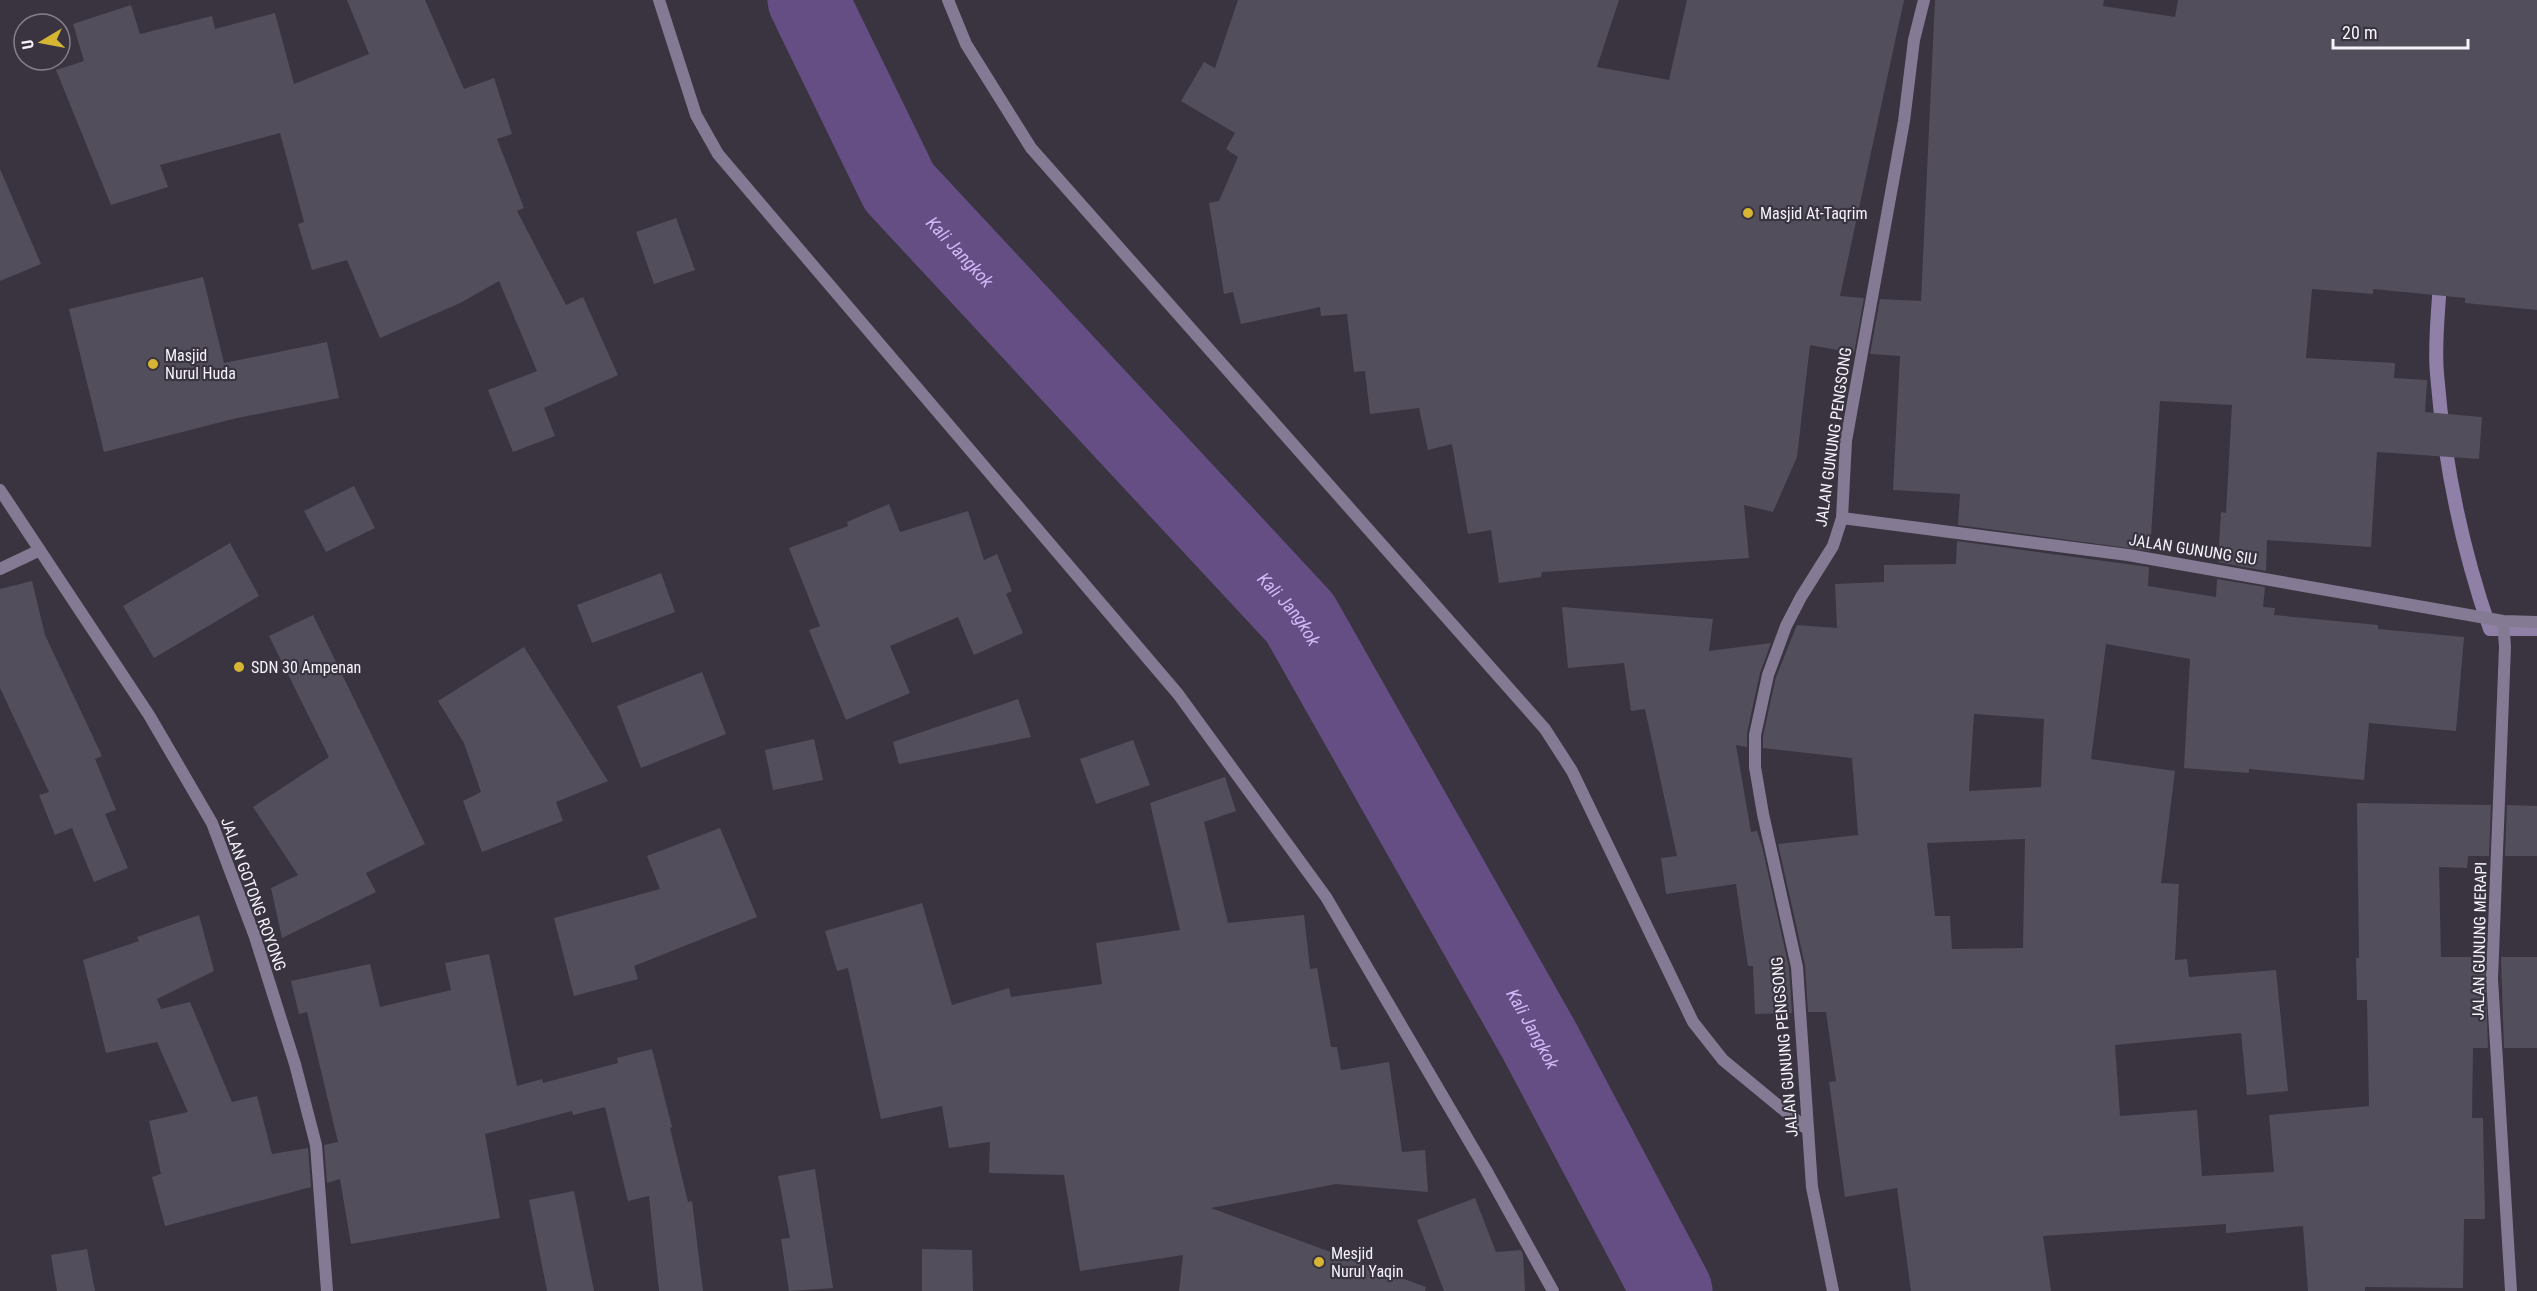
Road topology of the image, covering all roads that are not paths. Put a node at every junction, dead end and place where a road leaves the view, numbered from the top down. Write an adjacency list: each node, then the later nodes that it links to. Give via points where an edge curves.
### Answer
1 (659, 0): 12 (street, via 696,115 718,154 1179,694 1326,897)
2 (948, 0): 10 (street, via 966,44 1031,148 1545,729 1572,771 1693,1022 1723,1060)
3 (1924, 0): 5 (street, JALAN GUNUNG PENGSONG, via 1848,430)
4 (0, 490): 6 (street, JALAN GOTONG ROYONG)
5 (1842, 518): 8 (street, JALAN GUNUNG SIU, via 2128,555); 10 (street, JALAN GUNUNG PENGSONG, via 1833,546 1786,626 1768,675 1755,735 1755,767 1763,814 1797,967)
6 (40, 550): 7 (street); 11 (street, JALAN GOTONG ROYONG, via 149,715 212,823 235,881 296,1064 316,1145)
7 (0, 569)
8 (2501, 622): 9 (street, JALAN GUNUNG SIU); 14 (street, JALAN GUNUNG MERAPI, via 2505,647 2492,979)
9 (2537, 622)
10 (1808, 1130): 13 (street, JALAN GUNUNG PENGSONG, via 1812,1187)
11 (327, 1291)
12 (1553, 1291)
13 (1833, 1291)
14 (2511, 1291)

